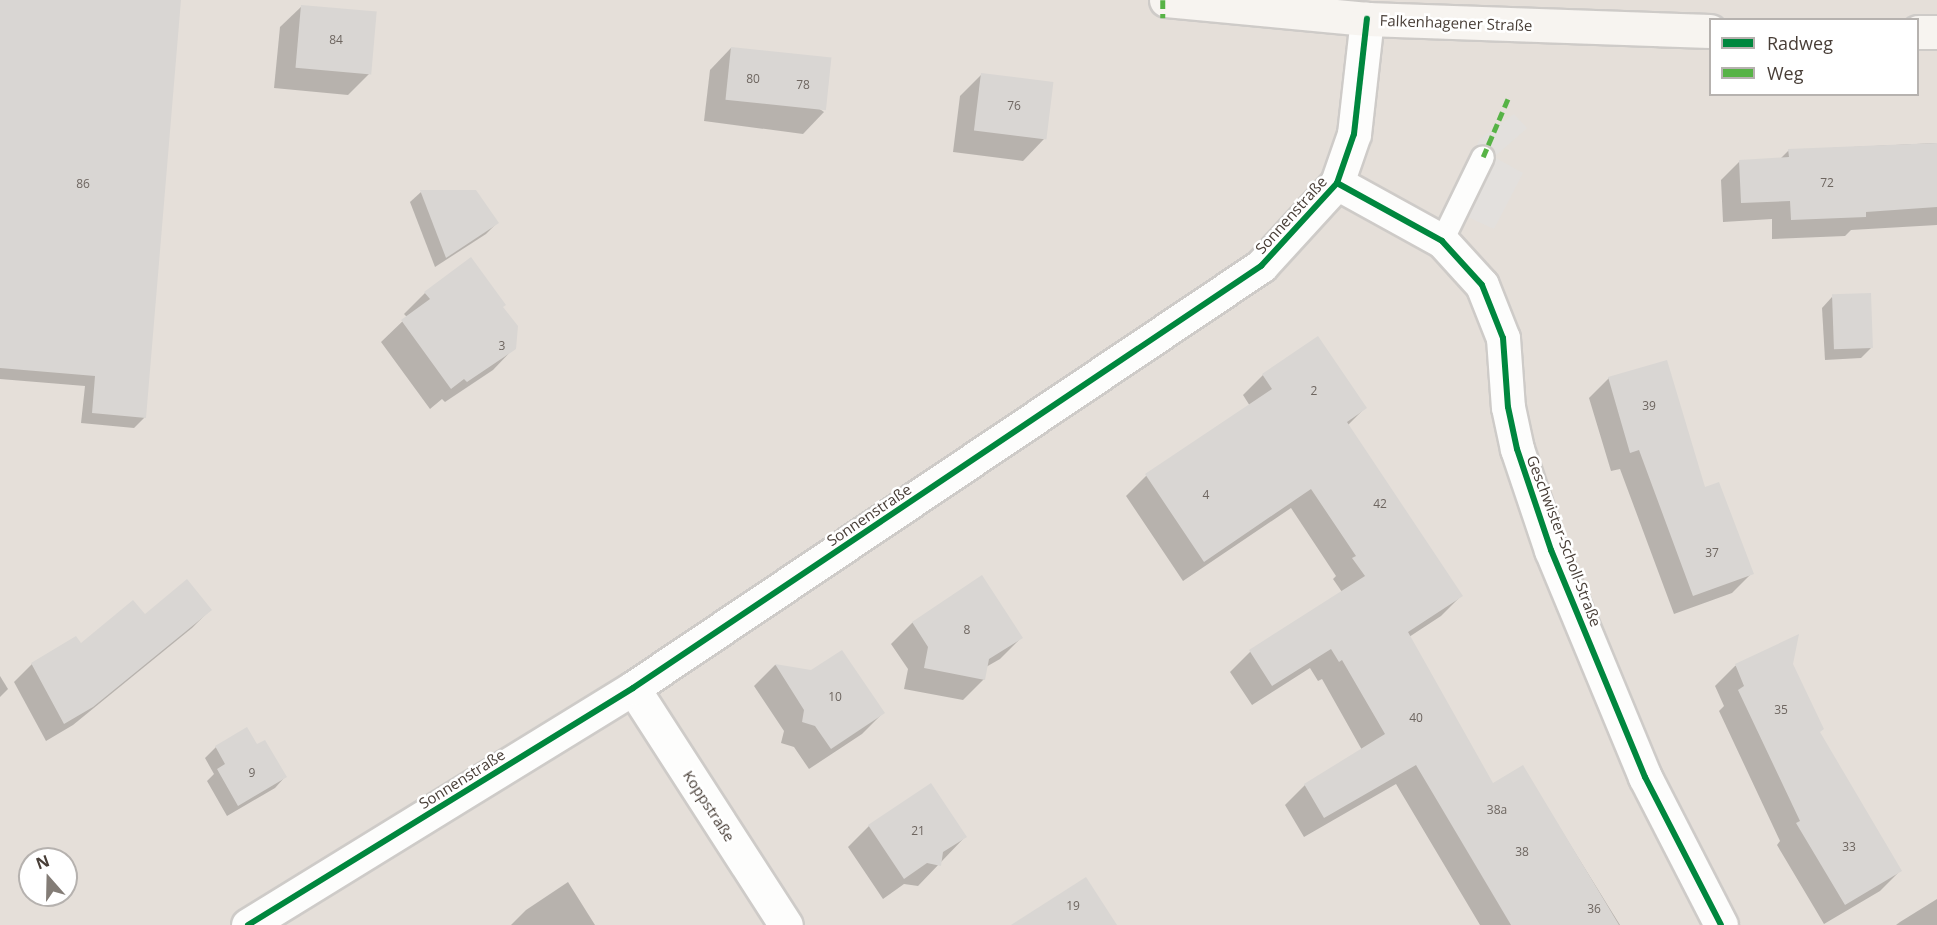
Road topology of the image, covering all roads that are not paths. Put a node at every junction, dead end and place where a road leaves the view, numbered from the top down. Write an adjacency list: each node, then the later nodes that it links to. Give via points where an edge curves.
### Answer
1 (1166, 0): 2 (main road, Falkenhagener Straße)
2 (1367, 20): 3 (main road, Falkenhagener Straße); 7 (street, Sonnenstraße, via 1354,134)
3 (1709, 31)
4 (1919, 32): 5 (main road)
5 (1937, 32)
6 (1483, 157): 8 (lane)
7 (1337, 183): 8 (street, Geschwister-Scholl-Straße); 9 (street, Sonnenstraße, via 1261,266)
8 (1442, 241): 12 (street, Geschwister-Scholl-Straße, via 1482,285 1503,338 1508,407 1517,448 1551,550 1645,777)
9 (633, 688): 10 (street, Sonnenstraße); 11 (street, Koppstraße)
10 (248, 925)
11 (786, 925)
12 (1721, 925)

